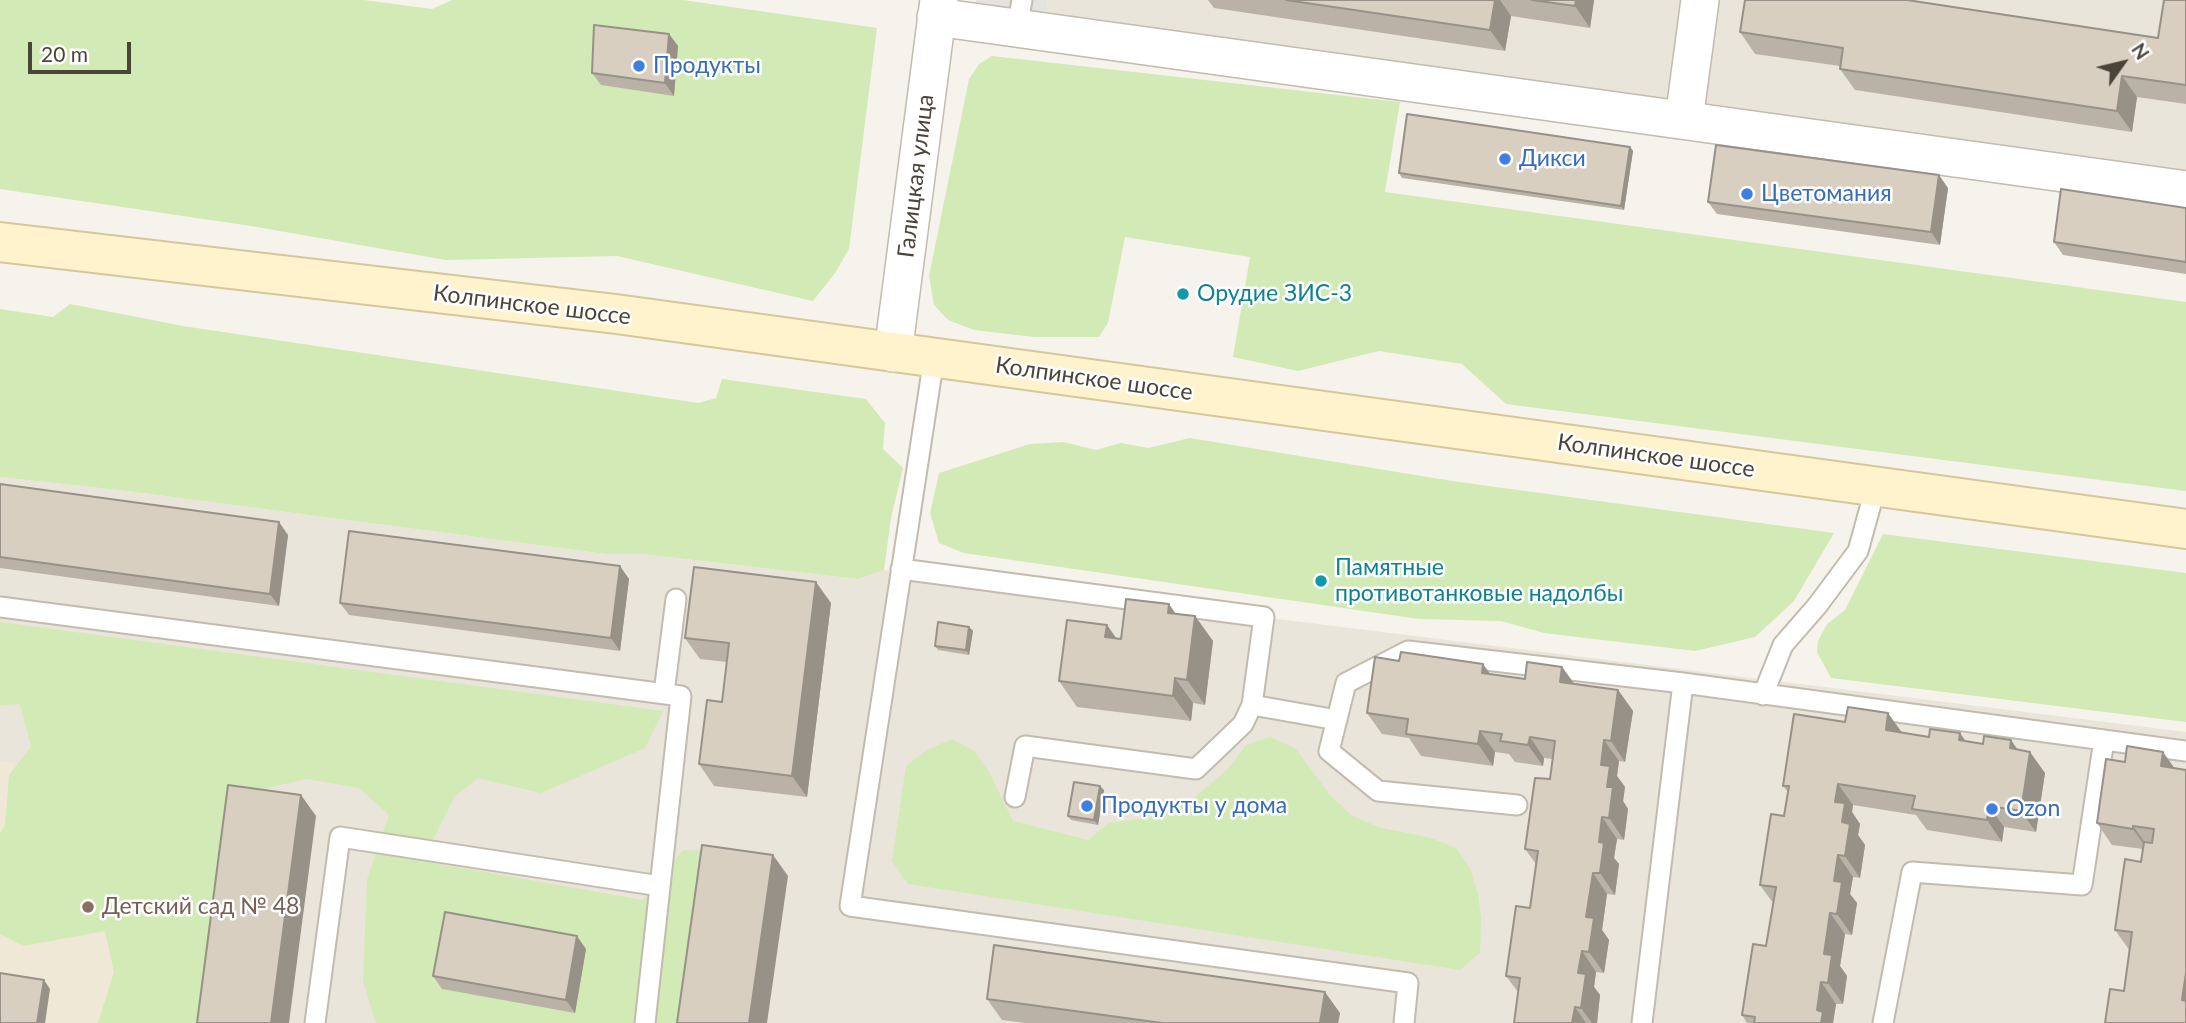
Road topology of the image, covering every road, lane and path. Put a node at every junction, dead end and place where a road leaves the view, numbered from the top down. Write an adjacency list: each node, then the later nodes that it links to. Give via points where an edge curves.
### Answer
1 (1700, 0): 4 (street)
2 (937, 9): 3 (street); 7 (street, Галицкая улица)
3 (1019, 14): 4 (street)
4 (1684, 120): 5 (street)
5 (2186, 190)
6 (0, 242): 7 (main road, Колпинское шоссе, via 616,314)
7 (893, 353): 8 (main road, Колпинское шоссе)
8 (934, 358): 9 (main road, Колпинское шоссе); 11 (lane)
9 (1876, 486): 10 (main road, Колпинское шоссе); 16 (lane, via 1858,551 1783,645)
10 (2186, 528)
11 (901, 569): 17 (lane, via 1264,617); 26 (lane, via 850,906 1408,984)
12 (676, 599): 15 (lane)
13 (0, 607): 15 (lane)
14 (1683, 683): 16 (lane); 18 (lane, via 1408,651 1346,682); 27 (lane)
15 (664, 693): 23 (lane, via 681,696)
16 (1763, 695): 19 (lane)
17 (1252, 705): 18 (lane); 21 (lane, via 1243,724 1196,769 1025,746)
18 (1337, 720): 22 (lane, via 1329,751 1378,791)
19 (2104, 740): 20 (lane); 28 (lane, via 2082,885 1912,872)
20 (2186, 751)
21 (1015, 797)
22 (1517, 805)
23 (660, 886): 24 (lane, via 340,837); 25 (lane)
24 (315, 1023)
25 (645, 1023)
26 (1404, 1023)
27 (1643, 1023)
28 (1883, 1023)

